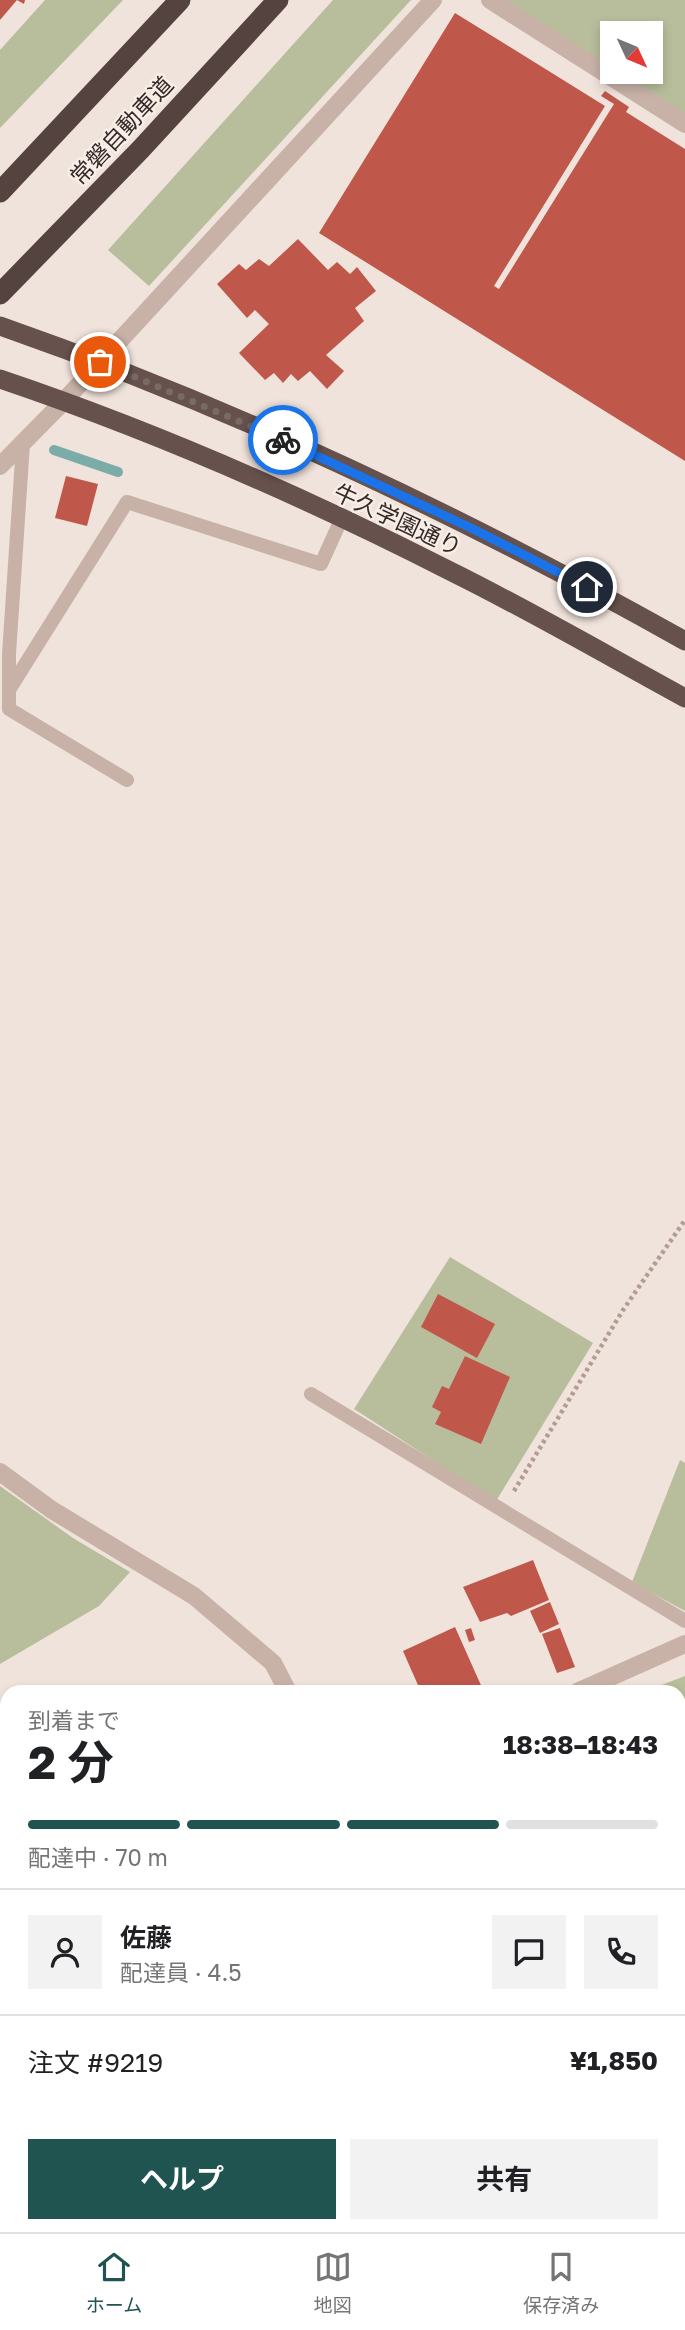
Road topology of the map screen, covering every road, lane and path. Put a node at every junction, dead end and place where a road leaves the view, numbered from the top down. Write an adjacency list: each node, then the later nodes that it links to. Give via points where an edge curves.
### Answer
1 (180, 0): 6 (highway, 常磐自動車道)
2 (278, 0): 7 (highway, 常磐自動車道)
3 (433, 0): 9 (street)
4 (490, 0): 5 (street)
5 (685, 124)
6 (0, 192)
7 (0, 294)
8 (0, 326): 9 (highway, 牛久学園通り)
9 (100, 362): 11 (street); 15 (highway, 牛久学園通り, via 471,528)
10 (3, 380): 11 (highway, 牛久学園通り)
11 (63, 402): 12 (street); 14 (highway, 牛久学園通り, via 160,439)
12 (23, 444): 13 (street); 16 (lane)
13 (0, 466)
14 (341, 520): 16 (lane, via 321,564 127,502); 17 (highway, 牛久学園通り, via 452,572)
15 (685, 641)
16 (9, 691): 18 (lane, via 9,709)
17 (685, 698)
18 (127, 780)
19 (685, 1220): 22 (path, via 623,1310)
20 (311, 1394): 22 (lane)
21 (0, 1472): 25 (street, via 52,1510 194,1596 273,1663)
22 (501, 1511): 23 (lane)
23 (685, 1621)
24 (685, 1644): 26 (street)
25 (284, 1685)
26 (594, 1685)

